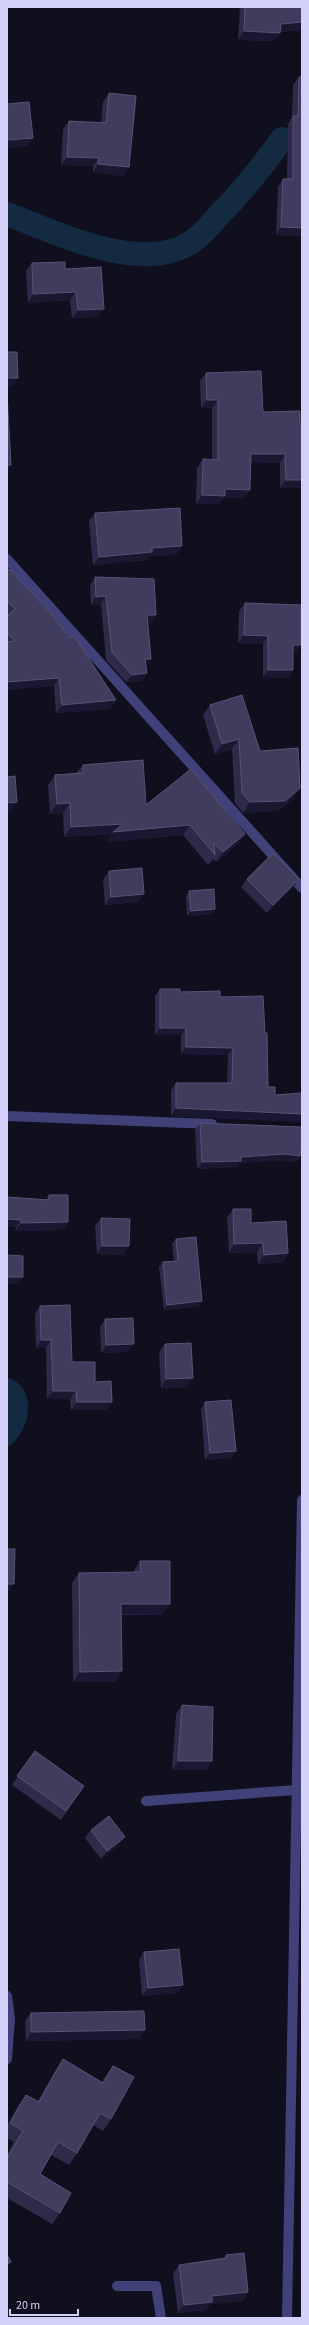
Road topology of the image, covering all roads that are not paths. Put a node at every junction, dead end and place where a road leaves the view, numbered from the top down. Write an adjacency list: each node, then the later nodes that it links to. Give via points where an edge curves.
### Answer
1 (7, 559): 2 (street)
2 (302, 888)
3 (7, 1116): 4 (street)
4 (222, 1124)
5 (302, 1500): 6 (street)
6 (296, 1790): 7 (street); 10 (street)
7 (146, 1800)
8 (7, 1996): 9 (street, via 10,2019)
9 (7, 2059)
10 (297, 2061): 13 (street)
11 (117, 2286): 12 (street, via 156,2286)
12 (161, 2318)
13 (287, 2318)

